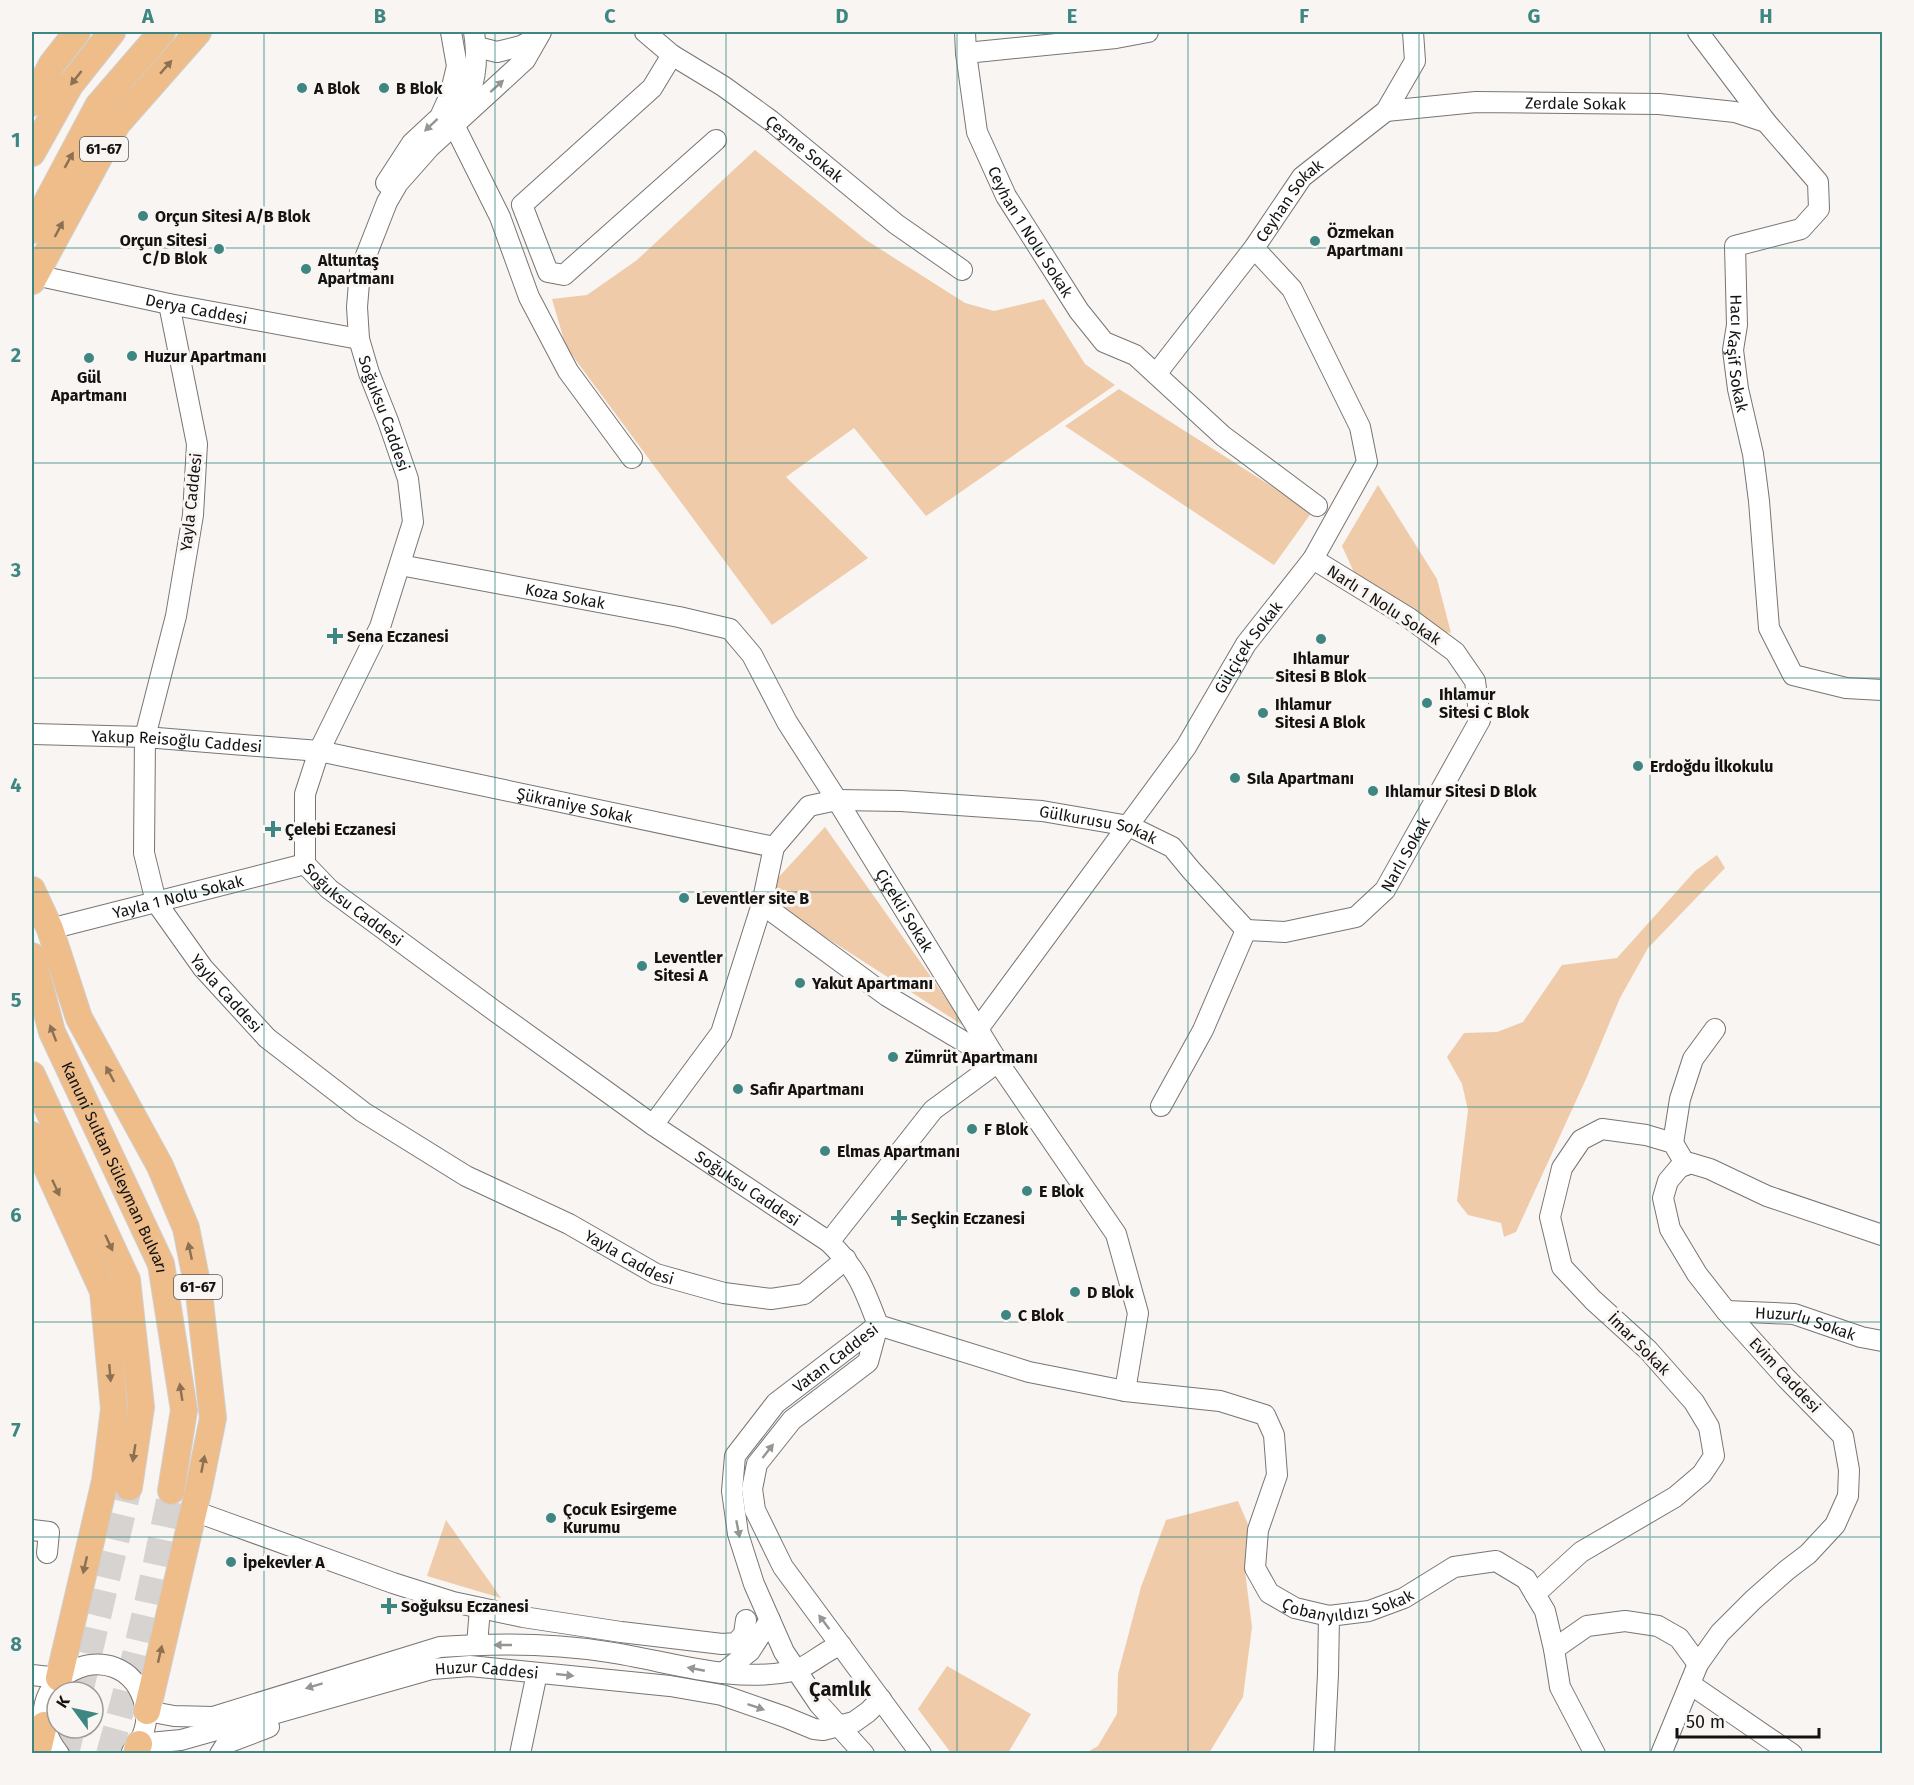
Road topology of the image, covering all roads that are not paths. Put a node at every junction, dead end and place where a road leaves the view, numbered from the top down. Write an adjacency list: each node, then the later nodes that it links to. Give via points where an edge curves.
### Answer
1 (77, 32): 15 (main road, via 52,64)
2 (112, 32): 20 (main road, one-way to 20, via 70,85)
3 (162, 32): 21 (main road, 61-67, one-way to 3, via 98,106)
4 (198, 32): 25 (main road, 61-67, one-way to 4, via 117,124)
5 (451, 32): 24 (street, one-way to 24, via 457,66 450,95 440,117 412,143 382,188)
6 (645, 32): 14 (street, Çeşme Sokak)
7 (965, 32): 13 (street)
8 (1148, 32): 13 (street)
9 (1413, 32): 16 (street, Ceyhan Sokak, via 1415,61)
10 (1698, 32): 17 (street, Hacı Kaşif Sokak)
11 (539, 34): 12 (street, via 521,46 497,52); 18 (street, Soğuksu Caddesi, one-way to 11, via 525,60)
12 (475, 39): 18 (street, via 476,71 469,98)
13 (966, 53): 28 (street, Ceyhan 1 Nolu Sokak, via 977,132 1006,196 1079,312 1104,342 1135,355)
14 (672, 54): 19 (street, via 652,88 522,205 548,272 564,275); 23 (street, Çeşme Sokak, via 760,113 896,224)
15 (32, 103)
16 (1386, 111): 17 (street, Zerdale Sokak, via 1476,102 1659,104 1736,112); 22 (street, Ceyhan Sokak, via 1302,177)
17 (1766, 122): 35 (street, Hacı Kaşif Sokak, via 1818,182 1819,209 1801,229 1735,246 1737,325 1733,350 1755,466 1769,628 1793,675 1846,688)
18 (454, 125): 24 (street, Soğuksu Caddesi, via 398,183); 29 (street, via 500,217 529,297 568,371)
19 (716, 140)
20 (32, 153)
21 (32, 230)
22 (1254, 248): 28 (street, Ceyhan Sokak); 31 (street, Gülçiçek Sokak, via 1292,289 1360,427 1367,462)
23 (962, 270)
24 (360, 271): 27 (street, Soğuksu Caddesi)
25 (33, 278): 26 (street, Derya Caddesi)
26 (169, 304): 27 (street, Derya Caddesi); 37 (street, Yayla Caddesi, via 197,444 195,491 176,616)
27 (359, 339): 32 (street, Soğuksu Caddesi, via 408,479 413,522)
28 (1156, 374): 30 (street, Ceyhan 1 Nolu Sokak, via 1223,436)
29 (632, 458)
30 (1317, 506)
31 (1313, 559): 34 (street, Narlı 1 Nolu Sokak, via 1409,618 1455,652); 40 (street, Gülçiçek Sokak, via 1246,644 1186,747)
32 (400, 565): 33 (street, Koza Sokak); 38 (street, Soğuksu Caddesi, via 380,627)
33 (730, 629): 39 (street, Çiçekli Sokak, via 752,655 787,722)
34 (1475, 681): 47 (street, Narlı Sokak, via 1480,720 1385,890 1356,916 1285,932)
35 (1882, 690)
36 (33, 734): 37 (street, Yakup Reisoğlu Caddesi)
37 (145, 737): 38 (street, Yakup Reisoğlu Caddesi); 44 (street, Yayla Caddesi, via 144,853)
38 (319, 751): 41 (street, Şükraniye Sokak); 42 (street, Soğuksu Caddesi, via 305,794)
39 (837, 800): 40 (street, Gülkurusu Sokak, via 1042,811); 41 (street, Gülkurusu Sokak, via 809,806); 49 (street, Çiçekli Sokak)
40 (1129, 826): 47 (street, Gülkurusu Sokak, via 1172,847); 49 (street, Gülçiçek Sokak)
41 (774, 847): 45 (street)
42 (305, 864): 44 (street, Yayla 1 Nolu Sokak); 54 (street, Soğuksu Caddesi, via 329,889)
43 (32, 890): 46 (main road, 61-67)
44 (156, 902): 46 (street, Yayla 1 Nolu Sokak); 60 (street, Yayla Caddesi, via 203,968 267,1038 363,1112 466,1176 569,1224 656,1274 724,1293 771,1299 804,1294)
45 (762, 904): 51 (street, via 887,996); 54 (street, via 721,1034)
46 (50, 929): 87 (main road, 61-67, one-way to 46, via 213,1418 200,1293 186,1228 160,1166 79,1018)
47 (1246, 930): 53 (street, via 1203,1030)
48 (32, 956): 66 (main road, Kanuni Sultan Süleyman Bulvarı / 61-67, one-way to 48, via 184,1410 160,1264 52,1032)
49 (978, 1029): 51 (street, Çiçekli Sokak)
50 (1715, 1029): 56 (street, via 1693,1059 1680,1098)
51 (998, 1062): 59 (street, via 933,1110); 64 (street, Çiçekli Sokak, via 1116,1234 1138,1313)
52 (32, 1075): 65 (main road, Kanuni Sultan Süleyman Bulvarı, one-way to 65, via 127,1280 141,1407)
53 (1161, 1106)
54 (653, 1125): 59 (street, Soğuksu Caddesi)
55 (32, 1135): 83 (main road, one-way to 83, via 103,1290 114,1408 105,1481)
56 (1673, 1143): 57 (street); 70 (street, İmar Sokak, via 1602,1129 1581,1140 1562,1168 1550,1217 1562,1267 1648,1350 1695,1402 1708,1427 1714,1456 1702,1474 1675,1497 1581,1552)
57 (1686, 1165): 58 (street, via 1710,1168 1767,1196); 61 (street, Evim Caddesi, via 1668,1182 1663,1198 1670,1228 1697,1274)
58 (1882, 1235)
59 (829, 1242): 60 (street, Soğuksu Caddesi)
60 (846, 1258): 62 (street, Soğuksu Caddesi, via 858,1275)
61 (1726, 1311): 63 (street, Huzurlu Sokak, via 1794,1314); 78 (street, Evim Caddesi, via 1843,1436 1849,1470 1848,1496 1835,1525 1720,1633)
62 (878, 1325): 64 (street, Çobanyıldızı Sokak, via 1029,1372); 74 (street, Vatan Caddesi, one-way to 74, via 776,1403 735,1456 732,1491 738,1534); 76 (street, Vatan Caddesi, one-way to 62, via 783,1567 755,1510 752,1489 757,1464 792,1420 868,1362)
63 (1882, 1341)
64 (1125, 1390): 72 (street, Çobanyıldızı Sokak, via 1220,1401 1265,1415 1274,1435 1277,1475 1258,1530 1255,1568 1269,1593 1295,1608)
65 (129, 1487)
66 (171, 1491)
67 (205, 1515): 71 (street, via 393,1583)
68 (32, 1530): 69 (street, via 49,1532)
69 (47, 1553)
70 (1535, 1594): 72 (street, Çobanyıldızı Sokak, via 1526,1579 1496,1561 1454,1567 1404,1598 1369,1611); 77 (street, Çobanyıldızı Sokak, via 1545,1611)
71 (480, 1608): 73 (street, via 722,1644 736,1643 744,1634); 75 (street)
72 (1329, 1616): 98 (street)
73 (746, 1620)
74 (770, 1620): 79 (street, Vatan Caddesi); 81 (street, via 750,1651)
75 (477, 1645): 81 (street, Huzur Caddesi, one-way to 75, via 607,1652); 87 (street, Huzur Caddesi, one-way to 87, via 440,1647 213,1717)
76 (841, 1645): 79 (street); 86 (street, Vatan Caddesi)
77 (1554, 1649): 78 (street, via 1587,1626 1625,1621 1658,1626 1679,1638); 99 (street, Çobanyıldızı Sokak, via 1560,1688)
78 (1698, 1664): 85 (street, Evim Caddesi)
79 (796, 1671): 81 (street, Huzur Caddesi); 89 (street, Vatan Caddesi)
80 (537, 1672): 84 (street, Huzur Caddesi, via 470,1666 432,1669); 89 (street, Huzur Caddesi, one-way to 89, via 722,1695 814,1729); 95 (street)
81 (723, 1673)
82 (32, 1675): 83 (street)
83 (59, 1678): 87 (street, via 73,1669 106,1665 134,1682); 88 (street)
84 (400, 1678): 90 (street, Huzur Caddesi); 94 (street, via 227,1743)
85 (1690, 1684): 100 (street, Evim Caddesi); 101 (street)
86 (881, 1699): 89 (street, Huzur Caddesi, via 854,1722); 97 (street, Vatan Caddesi)
87 (147, 1711): 91 (street, 61-67, via 146,1728)
88 (38, 1721): 92 (main road); 93 (street)
89 (838, 1725): 96 (street, Vatan Caddesi)
90 (187, 1747): 91 (street, Huzur Caddesi)
91 (135, 1750)
92 (37, 1754)
93 (59, 1754)
94 (220, 1754)
95 (520, 1754)
96 (864, 1754)
97 (921, 1754)
98 (1324, 1754)
99 (1595, 1754)
100 (1661, 1754)
101 (1792, 1754)

